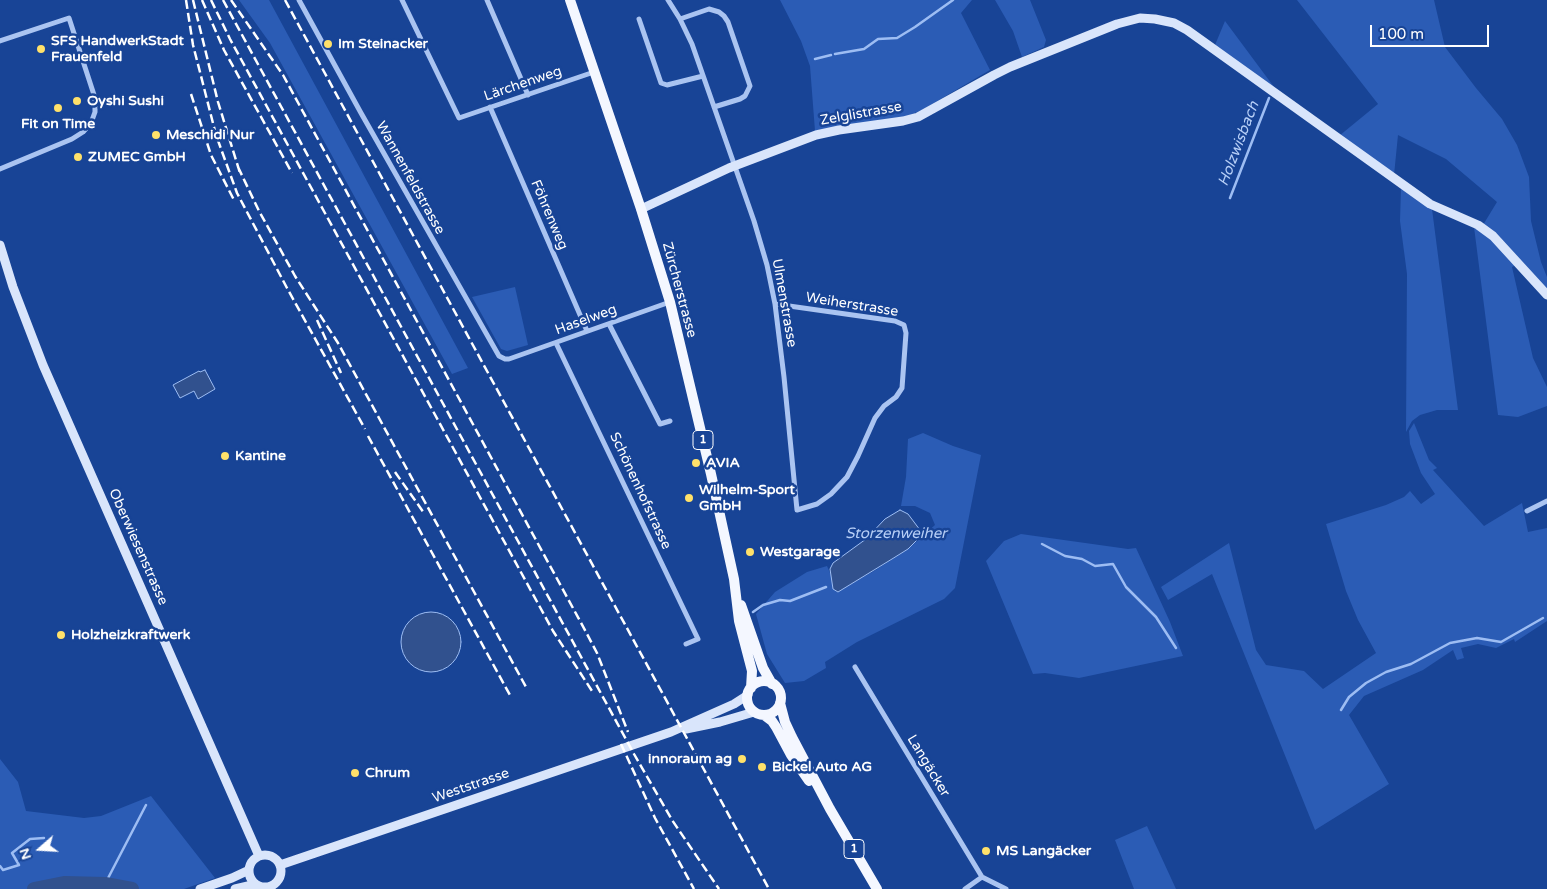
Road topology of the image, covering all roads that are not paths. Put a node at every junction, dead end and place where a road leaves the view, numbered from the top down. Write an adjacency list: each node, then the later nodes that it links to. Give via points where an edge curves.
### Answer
1 (299, 0): 24 (street, Wannenfeldstrasse, via 497,354)
2 (402, 0): 12 (street, Lärchenweg, via 459,118)
3 (487, 0): 11 (street)
4 (570, 0): 9 (main road, Zürcherstrasse / 1)
5 (668, 0): 7 (street, Ulmenstrasse)
6 (639, 19): 10 (street, via 661,83 667,86)
7 (680, 19): 10 (street, Ulmenstrasse); 13 (street, via 710,9 719,12 728,22 750,86 740,99)
8 (0, 41): 15 (street, via 70,18 95,98 95,112 91,123 72,139)
9 (594, 72): 11 (street, Lärchenweg); 16 (main road, Zürcherstrasse / 1)
10 (703, 76): 13 (street, Ulmenstrasse)
11 (528, 95): 12 (street, Lärchenweg)
12 (490, 107): 22 (street, Föhrenweg)
13 (714, 107): 14 (street, Ulmenstrasse)
14 (734, 166): 16 (street, Zelglistrasse); 18 (street, Zelglistrasse, via 821,134 918,117 994,75 1054,49 1117,24 1140,18 1155,19 1174,23 1210,46 1430,204 1478,225 1493,236); 20 (street, Ulmenstrasse, via 768,266)
15 (0, 169)
16 (641, 209): 19 (main road, Zürcherstrasse / 1)
17 (0, 245): 38 (street, Oberwiesenstrasse, via 43,364)
18 (1547, 295)
19 (670, 302): 21 (street, Haselweg); 29 (main road, Zürcherstrasse / 1)
20 (775, 304): 27 (street, Ulmenstrasse); 27 (street, Weiherstrasse, via 896,321 904,325 906,333 902,388 875,418 847,477 817,504)
21 (609, 324): 22 (street, Haselweg); 25 (street, via 660,424)
22 (587, 331): 23 (street, Haselweg)
23 (556, 342): 24 (street, Haselweg); 30 (street, Schönenhofstrasse, via 698,639)
24 (509, 359)
25 (670, 421)
26 (1547, 501): 28 (street)
27 (797, 510)
28 (1527, 511)
29 (737, 594): 32 (main road, Zürcherstrasse / 1, via 763,668); 33 (main road, Zürcherstrasse / 1, via 739,621 752,671)
30 (686, 644)
31 (855, 667): 41 (street, Langäcker)
32 (772, 684): 33 (main road, via 759,682); 34 (main road, via 779,690)
33 (749, 691): 35 (main road, via 748,704); 36 (street, Weststrasse, via 734,704)
34 (780, 703): 35 (main road, via 774,712); 37 (main road, 1)
35 (759, 713): 36 (street, Weststrasse); 37 (main road, 1, via 772,721 791,755)
36 (671, 732): 39 (street, Weststrasse)
37 (806, 772): 46 (main road, 1)
38 (259, 856): 39 (street, via 271,856); 40 (street)
39 (280, 865): 43 (street, via 280,878)
40 (248, 870): 42 (street); 44 (street)
41 (982, 877): 47 (street); 48 (street)
42 (256, 886): 43 (street); 45 (street)
43 (272, 888)
44 (200, 889)
45 (235, 889)
46 (877, 889)
47 (965, 889)
48 (1006, 889)

